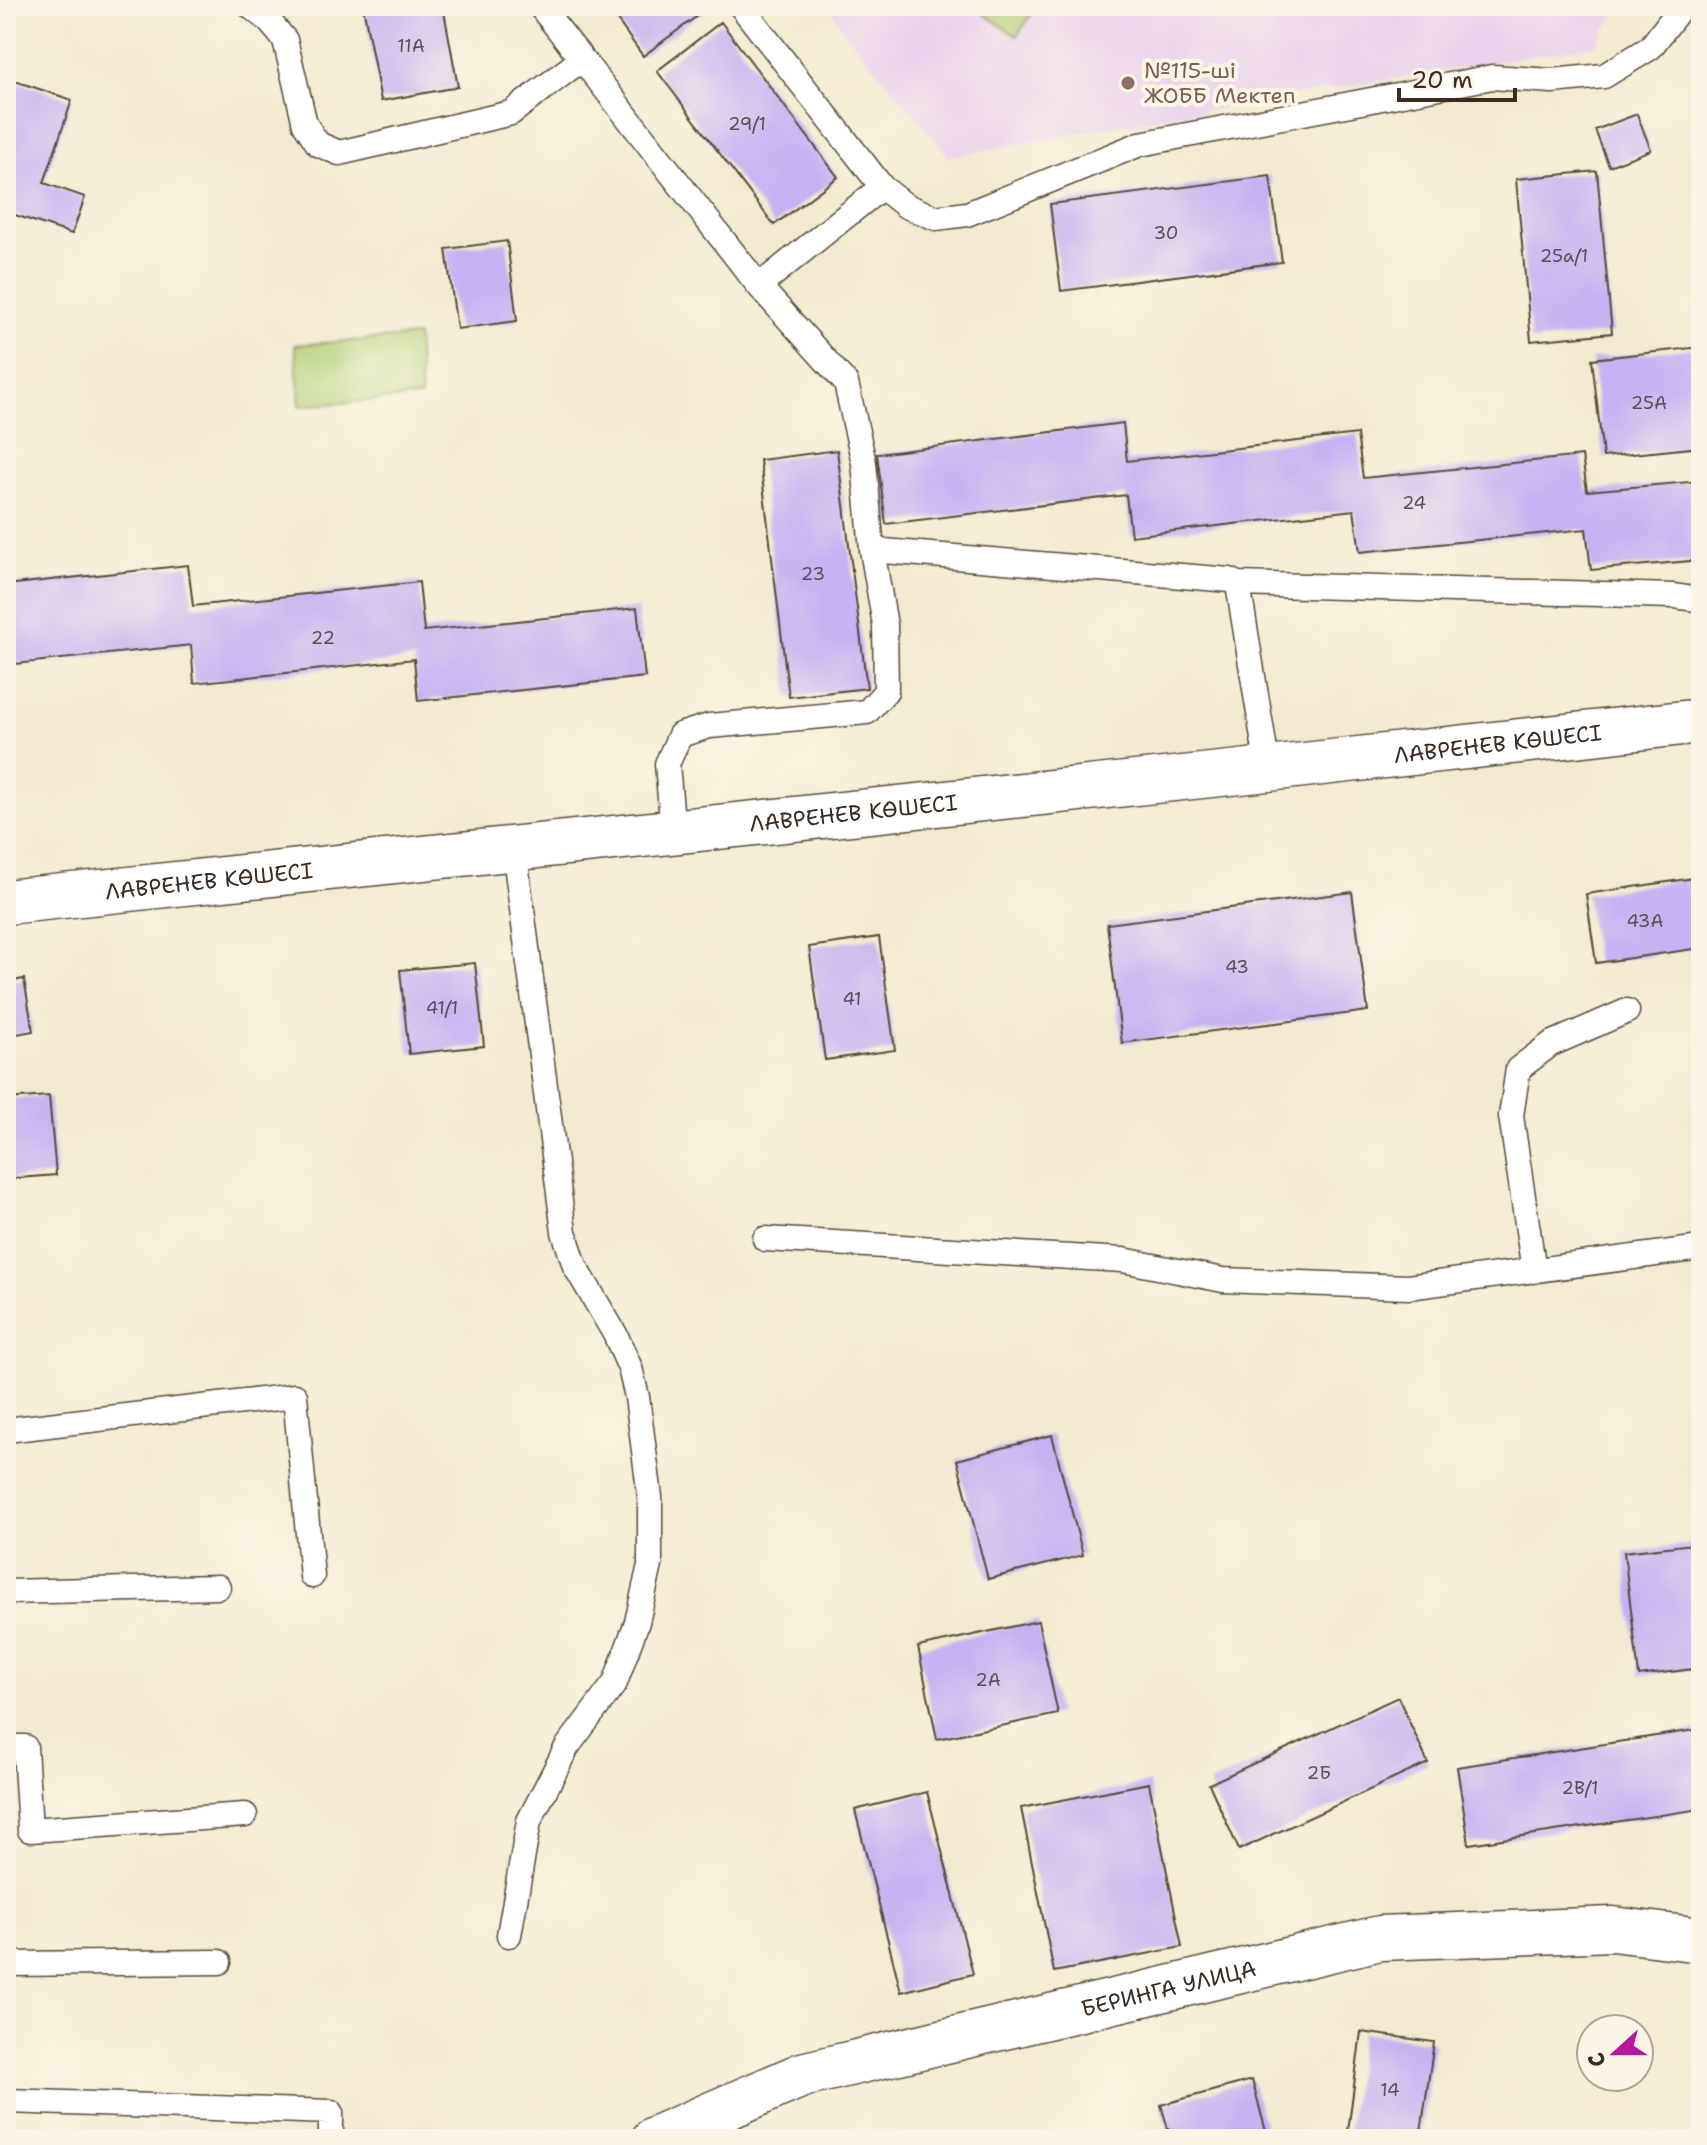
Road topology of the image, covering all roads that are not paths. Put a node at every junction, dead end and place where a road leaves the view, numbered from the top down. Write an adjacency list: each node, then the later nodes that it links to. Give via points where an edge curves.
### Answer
1 (250, 6): 5 (lane, via 285,40 305,124 318,144 339,153 511,113)
2 (540, 6): 5 (lane)
3 (741, 6): 6 (lane)
4 (1682, 6): 6 (lane, via 1650,48 1604,76 1552,81 1492,77 1140,144 967,214 936,218 906,206)
5 (582, 59): 7 (lane)
6 (882, 187): 7 (lane)
7 (759, 286): 8 (lane, via 846,383 864,463)
8 (872, 550): 9 (lane); 13 (lane, via 885,625 886,691 867,712 709,726 680,735 667,764)
9 (1238, 584): 10 (lane); 12 (lane)
10 (1701, 600)
11 (1701, 721): 12 (main road, ЛАВРЕНЕВ КӨШЕСІ)
12 (1268, 769): 13 (main road, ЛАВРЕНЕВ КӨШЕСІ)
13 (673, 832): 14 (main road, ЛАВРЕНЕВ КӨШЕСІ)
14 (514, 848): 15 (main road, ЛАВРЕНЕВ КӨШЕСІ); 26 (lane, via 564,1232 575,1266 630,1368 650,1497 650,1565 615,1683 567,1747 529,1821)
15 (6, 902)
16 (1627, 1011): 19 (lane, via 1551,1044 1518,1069 1511,1116)
17 (765, 1239): 19 (lane, via 1123,1260 1223,1280 1408,1287)
18 (1701, 1248): 19 (lane)
19 (1534, 1271)
20 (6, 1430): 21 (lane, via 295,1396)
21 (312, 1576)
22 (218, 1587): 23 (lane)
23 (6, 1592)
24 (6, 1747): 25 (lane, via 25,1747 30,1830)
25 (245, 1815)
26 (509, 1935)
27 (1701, 1940): 32 (main road, БЕРИНГА УЛИЦА, via 1613,1929 1380,1938 802,2075)
28 (219, 1962): 29 (lane)
29 (6, 1964)
30 (6, 2101): 31 (lane, via 331,2112)
31 (331, 2139)
32 (654, 2139)

